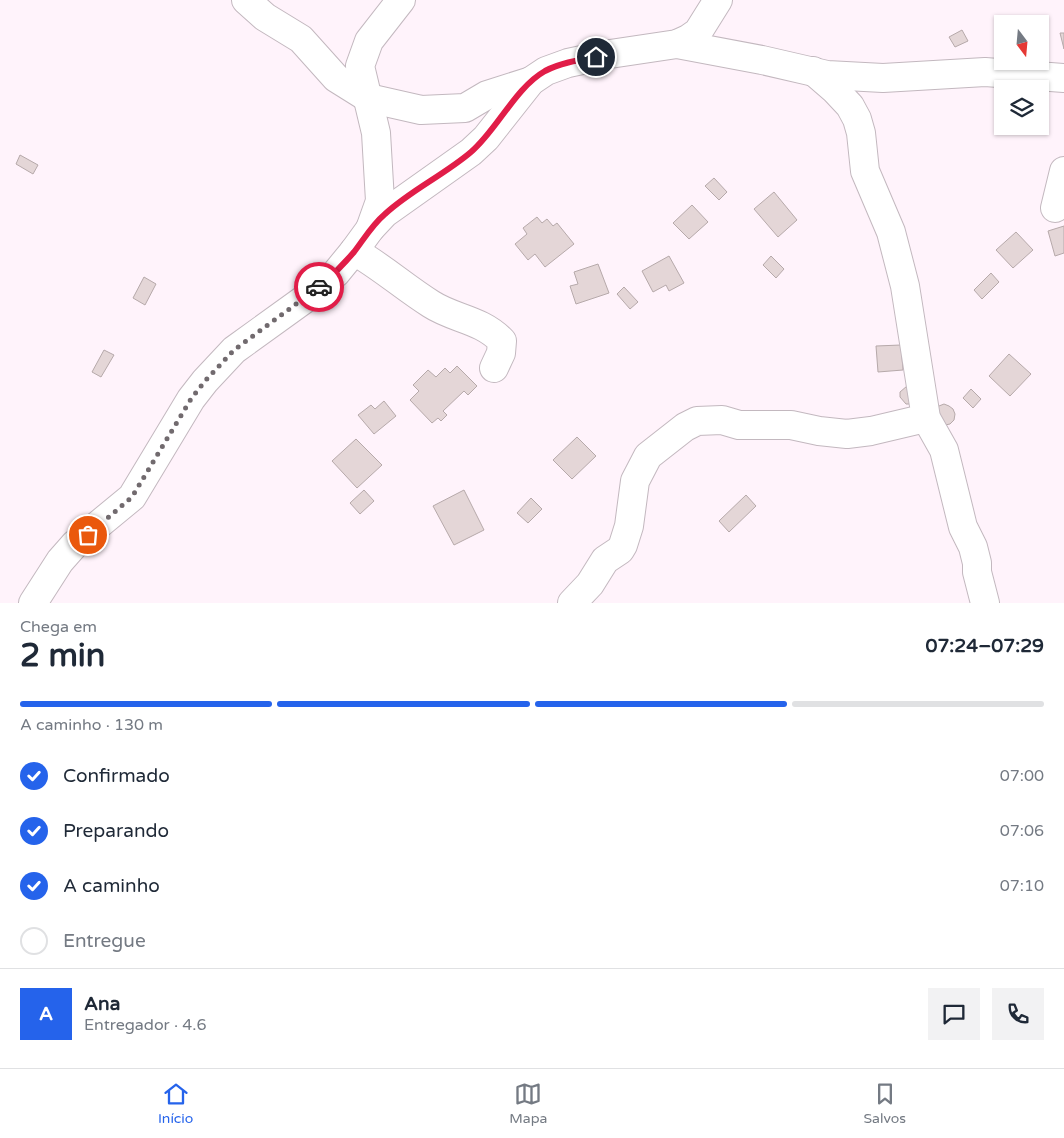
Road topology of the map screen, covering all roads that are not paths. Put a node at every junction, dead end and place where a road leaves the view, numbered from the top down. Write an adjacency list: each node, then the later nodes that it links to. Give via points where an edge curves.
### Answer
1 (246, 0): 8 (street, via 265,17 301,38 336,78)
2 (402, 0): 8 (street, via 369,41 360,66)
3 (718, 0): 4 (street, via 698,32)
4 (677, 44): 5 (street); 7 (street, via 568,63)
5 (813, 72): 6 (street, via 882,78 985,72); 14 (street, via 850,106 857,119 866,171 891,232 905,286)
6 (1064, 78)
7 (531, 81): 8 (street, via 488,95 465,108 421,110); 11 (street, via 471,152 385,213)
8 (368, 98): 11 (street, via 376,133 380,201)
9 (1064, 171): 10 (street)
10 (1055, 208)
11 (370, 229): 12 (street)
12 (354, 251): 13 (street, via 376,263 432,305 492,331 502,341); 15 (street, via 336,273 234,350 205,381 132,497 60,561)
13 (494, 368)
14 (926, 418): 16 (street, via 847,434 791,425 739,425 722,420 697,421 685,427 648,456 635,481 623,545 605,560 590,584); 17 (street, via 944,450 963,527 978,562 977,572)
15 (33, 603)
16 (572, 603)
17 (985, 603)

